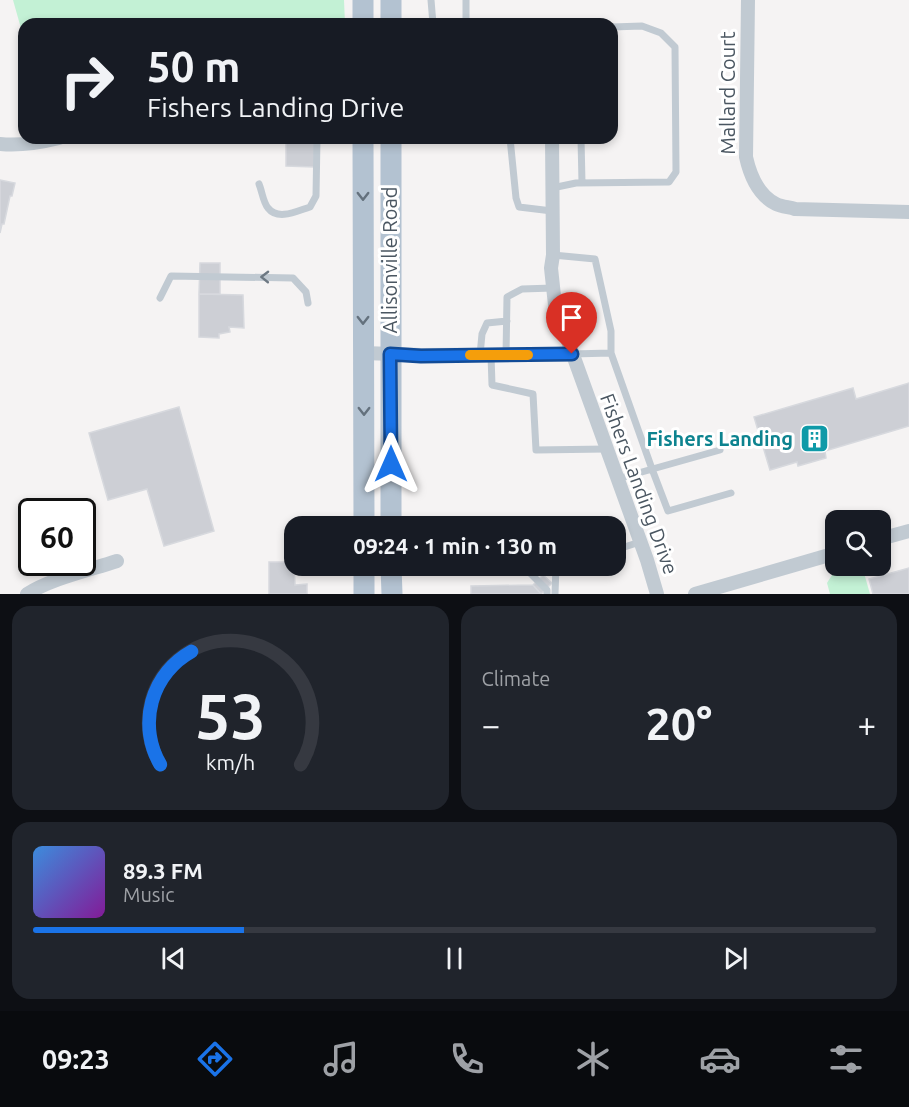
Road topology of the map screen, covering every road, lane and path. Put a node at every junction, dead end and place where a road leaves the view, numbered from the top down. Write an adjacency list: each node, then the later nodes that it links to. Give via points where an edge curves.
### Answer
1 (363, 0): 6 (main road)
2 (391, 0): 7 (main road)
3 (431, 0): 8 (lane)
4 (466, 0): 9 (lane)
5 (748, 0): 23 (street, Mallard Court, via 746,157 755,184 778,205 795,209)
6 (363, 18)
7 (391, 18)
8 (432, 18)
9 (466, 18)
10 (618, 27): 19 (lane, via 642,26 661,33 675,47 676,172 669,182)
11 (0, 144): 12 (street)
12 (30, 144)
13 (317, 144): 20 (lane, via 316,196 310,207 275,214 267,207)
14 (363, 144): 30 (main road, Allisonville Road, one-way to 30)
15 (391, 144): 31 (main road, Allisonville Road)
16 (511, 144): 22 (lane, via 519,207)
17 (552, 144): 21 (street, Fishers Landing Drive)
18 (581, 144): 19 (lane)
19 (582, 183): 21 (lane)
20 (259, 184)
21 (552, 188): 22 (street, Fishers Landing Drive)
22 (552, 212): 24 (street, Fishers Landing Drive)
23 (909, 212)
24 (552, 255): 25 (street, Fishers Landing Drive); 29 (lane, via 595,259 611,331)
25 (553, 288): 28 (lane, via 522,289 507,297); 32 (street, Fishers Landing Drive)
26 (160, 297): 27 (lane, one-way to 26, via 306,292 293,278 171,276)
27 (308, 303)
28 (507, 321): 33 (lane, via 486,324 482,334); 34 (lane)
29 (611, 352): 32 (lane); 37 (lane)
30 (364, 353): 31 (street); 40 (main road, Allisonville Road, one-way to 40)
31 (390, 354): 33 (street); 41 (main road, Allisonville Road)
32 (572, 354): 34 (street); 35 (street, Fishers Landing Drive)
33 (485, 355): 34 (street); 35 (lane, via 492,385 533,394 536,450)
34 (506, 355)
35 (606, 449): 38 (street, Fishers Landing Drive)
36 (720, 450): 37 (lane)
37 (652, 469): 38 (lane); 39 (lane, via 668,511)
38 (617, 479): 44 (street, Fishers Landing Drive)
39 (731, 493)
40 (364, 516)
41 (391, 516)
42 (909, 531): 43 (street)
43 (891, 536)
44 (640, 542): 45 (lane); 57 (street, Fishers Landing Drive)
45 (626, 546)
46 (825, 556): 58 (street, Fishers Landing Drive)
47 (117, 561): 52 (street)
48 (364, 576): 53 (main road)
49 (392, 576): 54 (main road)
50 (533, 576): 55 (lane)
51 (556, 576): 56 (lane)
52 (27, 594)
53 (364, 594)
54 (392, 594)
55 (547, 594)
56 (555, 594)
57 (657, 594)
58 (695, 594)

